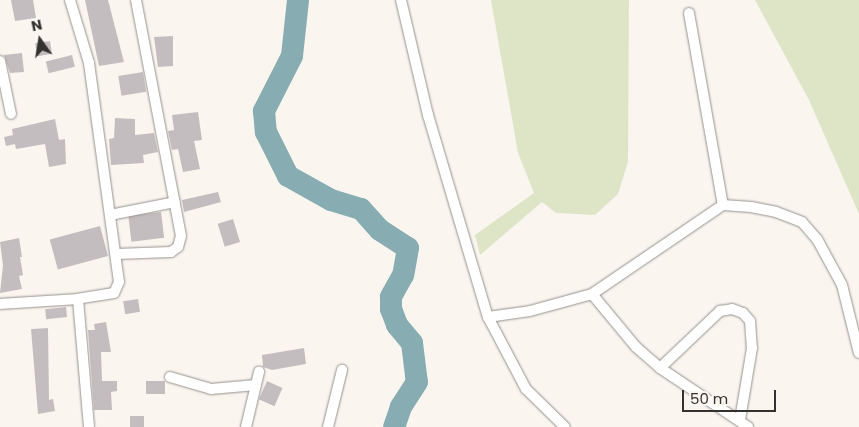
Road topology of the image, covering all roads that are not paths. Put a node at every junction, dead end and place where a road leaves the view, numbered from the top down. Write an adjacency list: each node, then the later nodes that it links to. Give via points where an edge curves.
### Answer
1 (70, 0): 9 (street, via 89,63)
2 (136, 0): 7 (street)
3 (401, 0): 14 (street, via 428,115)
4 (689, 13): 8 (street)
5 (0, 61): 6 (street)
6 (11, 114)
7 (174, 202): 9 (street); 10 (street, via 181,236 174,250)
8 (723, 206): 11 (street); 15 (street, via 776,212 802,222 827,256 842,285)
9 (110, 215): 10 (street)
10 (116, 254): 12 (street, via 117,291)
11 (592, 294): 14 (street, via 530,311); 16 (street, via 636,347)
12 (78, 298): 13 (street); 22 (street)
13 (0, 304)
14 (488, 317): 25 (street, via 526,388)
15 (859, 353)
16 (660, 368): 21 (street); 21 (street, via 720,311 743,313 750,321 752,348)
17 (342, 370): 24 (street)
18 (259, 372): 20 (street)
19 (170, 378): 20 (street, via 211,389)
20 (256, 385): 23 (street)
21 (744, 424)
22 (89, 427)
23 (246, 427)
24 (328, 427)
25 (566, 427)

